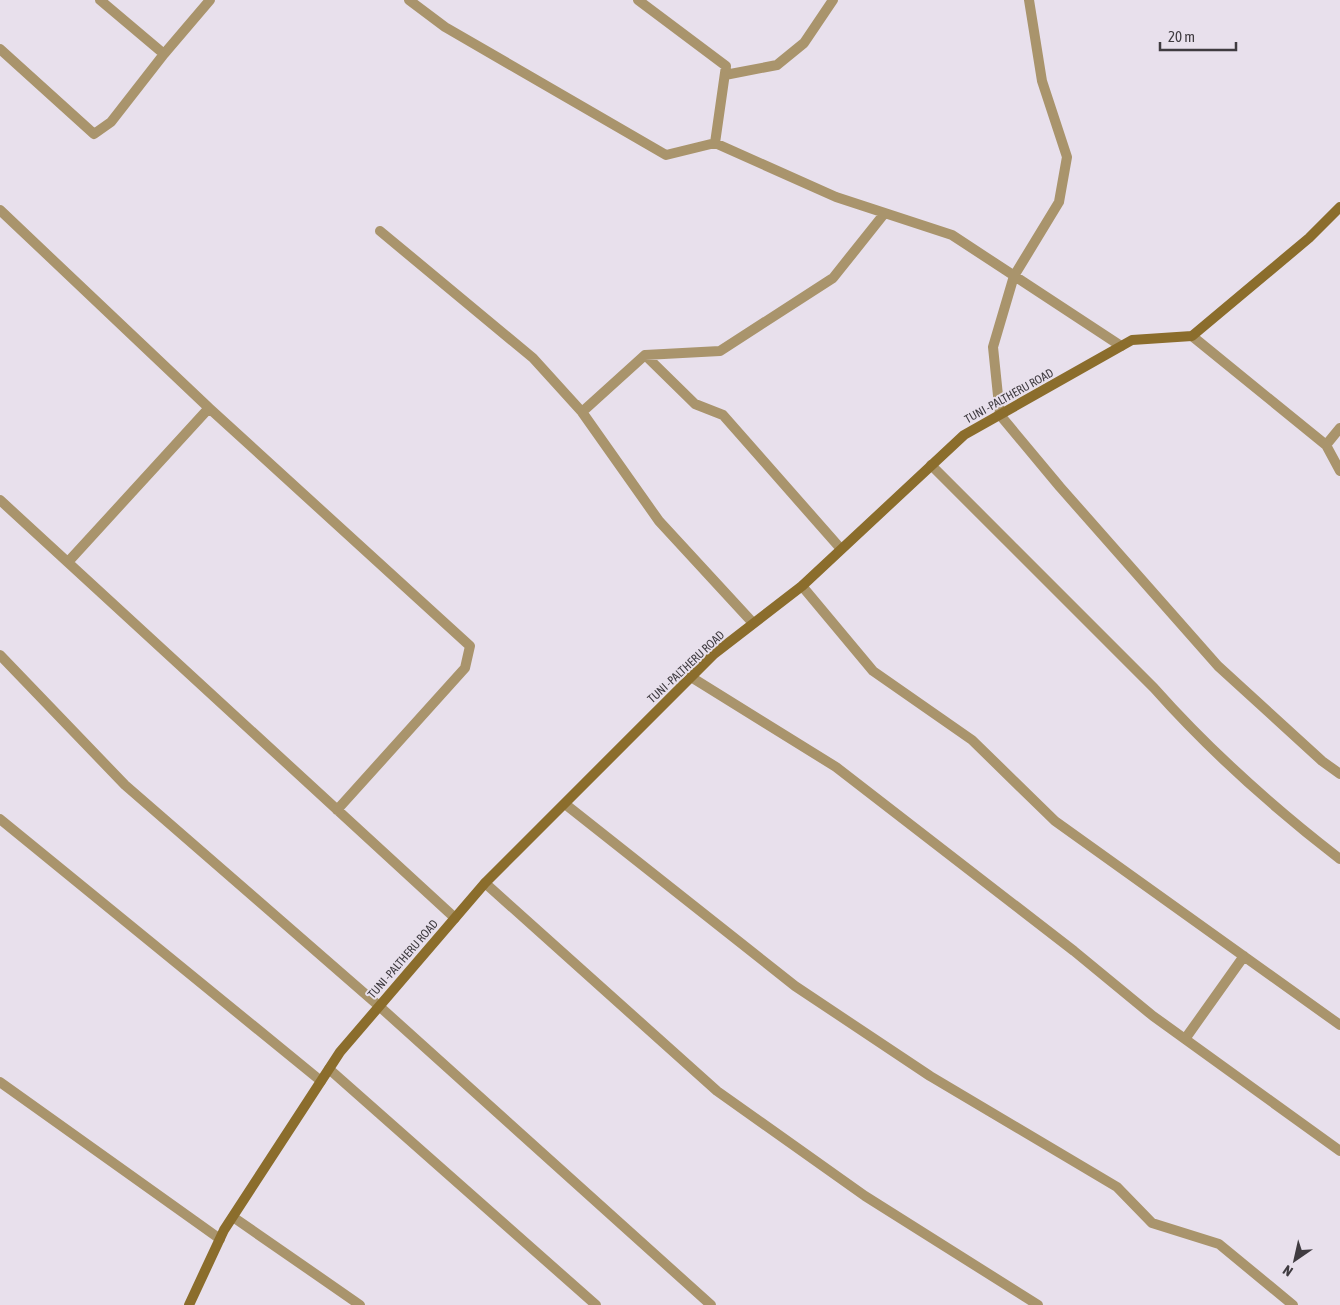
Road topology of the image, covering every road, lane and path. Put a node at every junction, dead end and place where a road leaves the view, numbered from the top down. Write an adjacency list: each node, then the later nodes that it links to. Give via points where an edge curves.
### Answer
1 (100, 0): 8 (street)
2 (210, 0): 8 (street)
3 (409, 0): 10 (street, via 445,27 666,156)
4 (638, 0): 9 (street, via 726,66)
5 (832, 0): 9 (street, via 804,43 777,65)
6 (1029, 0): 15 (street, via 1042,81 1067,157 1059,202)
7 (0, 48): 8 (street, via 94,134 111,122)
8 (164, 54)
9 (725, 76): 10 (street)
10 (715, 143): 13 (street, via 836,197)
11 (1340, 207): 16 (street, via 1309,238)
12 (0, 210): 19 (street)
13 (884, 214): 15 (street, via 952,235); 18 (street, via 833,278 720,351)
14 (380, 231): 20 (street, via 533,358)
15 (1014, 276): 17 (street); 21 (street, via 993,347)
16 (1192, 336): 17 (street, TUNI -PALTHERU ROAD, via 1132,340); 23 (street)
17 (1121, 346): 21 (street, TUNI -PALTHERU ROAD)
18 (645, 354): 20 (street); 27 (street, via 696,404 723,415)
19 (209, 408): 28 (street); 35 (street, via 470,646 465,668)
20 (582, 412): 30 (street, via 659,521)
21 (1000, 415): 24 (street, TUNI -PALTHERU ROAD, via 964,435); 33 (street, via 1218,666)
22 (1340, 428): 23 (street)
23 (1326, 444): 25 (street)
24 (931, 465): 27 (street, TUNI -PALTHERU ROAD); 37 (street, via 1183,721 1296,826)
25 (1340, 471)
26 (0, 500): 28 (street)
27 (841, 549): 29 (street, TUNI -PALTHERU ROAD)
28 (68, 562): 35 (street)
29 (802, 586): 30 (street, TUNI -PALTHERU ROAD); 40 (street, via 873,671 972,740 1055,821)
30 (753, 624): 32 (street, TUNI -PALTHERU ROAD, via 714,654)
31 (0, 655): 41 (street, via 125,785)
32 (691, 677): 34 (street, TUNI -PALTHERU ROAD); 43 (street, via 836,767)
33 (1340, 774)
34 (565, 804): 38 (street, TUNI -PALTHERU ROAD); 55 (street, via 795,986 930,1076 1117,1186 1152,1223 1219,1244)
35 (337, 810): 39 (street)
36 (0, 819): 45 (street)
37 (1340, 859)
38 (485, 883): 39 (street, TUNI -PALTHERU ROAD); 54 (street, via 717,1091 865,1196)
39 (455, 918): 41 (street, TUNI -PALTHERU ROAD)
40 (1244, 956): 42 (street); 43 (street)
41 (379, 1006): 44 (street, TUNI -PALTHERU ROAD); 53 (street)
42 (1340, 1025)
43 (1185, 1039): 47 (street)
44 (328, 1069): 45 (street, TUNI -PALTHERU ROAD); 52 (street)
45 (321, 1081): 48 (street, TUNI -PALTHERU ROAD)
46 (0, 1082): 49 (street)
47 (1340, 1151)
48 (233, 1217): 49 (street, TUNI -PALTHERU ROAD); 51 (street)
49 (220, 1239): 50 (street, TUNI -PALTHERU ROAD)
50 (189, 1305)
51 (360, 1305)
52 (596, 1305)
53 (711, 1305)
54 (1038, 1305)
55 (1293, 1305)

